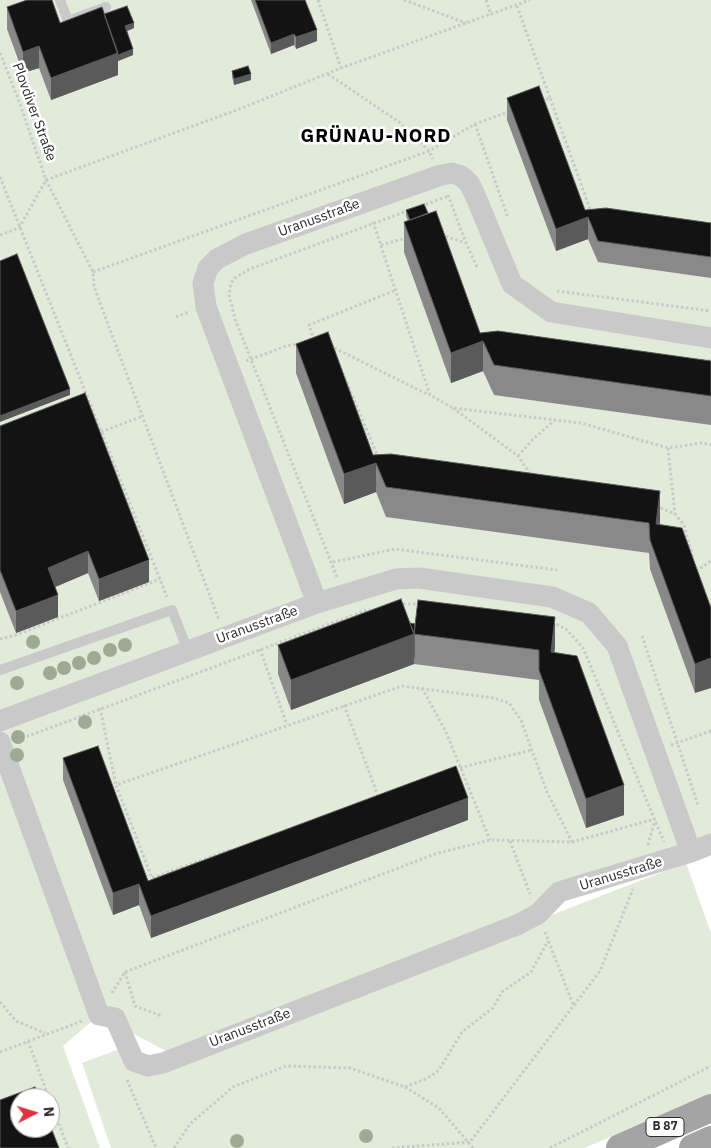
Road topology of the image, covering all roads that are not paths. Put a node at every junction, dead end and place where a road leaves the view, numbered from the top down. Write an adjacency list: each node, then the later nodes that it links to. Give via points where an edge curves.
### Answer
1 (60, 0): 2 (lane, via 68,21)
2 (106, 7)
3 (711, 338): 4 (street, Uranusstraße, via 551,312 512,284 469,184 452,173 246,244 217,259 208,268 203,296)
4 (317, 603): 5 (street, Uranusstraße); 10 (street, Uranusstraße, via 396,579 418,578 552,597 589,613 617,646)
5 (188, 651): 6 (lane, via 172,610); 7 (street, Uranusstraße)
6 (0, 670)
7 (0, 721)
8 (0, 742): 10 (street, Uranusstraße, via 99,1015 115,1018 134,1061 148,1066 163,1063 517,925 538,914 559,892)
9 (711, 844): 10 (street, Uranusstraße)
10 (691, 852)
11 (711, 1108): 13 (main road, B 87)
12 (711, 1140): 14 (main road, B 87)
13 (620, 1148)
14 (693, 1148)

